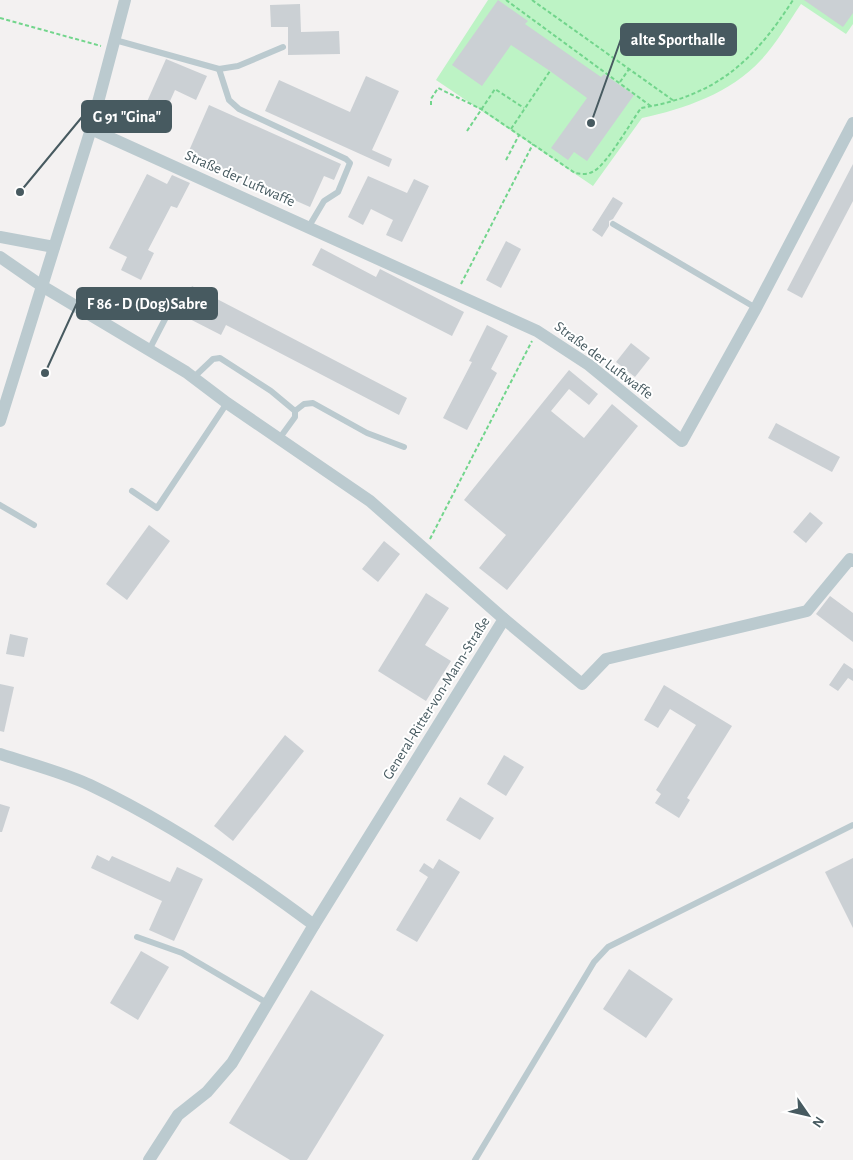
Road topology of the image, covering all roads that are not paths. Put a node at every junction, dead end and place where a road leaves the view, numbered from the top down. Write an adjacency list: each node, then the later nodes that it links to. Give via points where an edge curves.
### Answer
1 (125, 0): 2 (street)
2 (113, 44): 4 (lane); 6 (street)
3 (283, 47): 4 (lane, via 238,66)
4 (220, 69): 8 (lane, via 229,100 238,109 350,163 338,192 324,201)
5 (853, 123): 14 (street, Straße der Luftwaffe)
6 (91, 129): 8 (street, Straße der Luftwaffe); 10 (street)
7 (613, 224): 14 (lane)
8 (308, 228): 14 (street, Straße der Luftwaffe, via 537,331 589,365 682,441)
9 (0, 237): 10 (street)
10 (54, 247): 12 (street)
11 (0, 257): 12 (street, General-Ritter-von-Mann-Straße)
12 (42, 286): 15 (street, General-Ritter-von-Mann-Straße); 19 (street)
13 (176, 298): 15 (lane)
14 (756, 308)
15 (149, 350): 16 (street, General-Ritter-von-Mann-Straße)
16 (193, 378): 17 (street, General-Ritter-von-Mann-Straße); 18 (lane, via 213,358 220,358)
17 (227, 404): 20 (street, General-Ritter-von-Mann-Straße); 22 (lane, via 156,508)
18 (295, 411): 20 (lane, via 295,417); 21 (lane, via 304,404 313,403 367,434)
19 (0, 421)
20 (279, 439): 26 (street, General-Ritter-von-Mann-Straße, via 370,501)
21 (404, 447)
22 (132, 491)
23 (0, 505): 24 (lane)
24 (34, 525)
25 (852, 558): 26 (street, via 807,611 606,660 582,684)
26 (504, 619): 29 (street, General-Ritter-von-Mann-Straße)
27 (0, 754): 29 (street, via 89,785 148,816 238,869)
28 (853, 825): 33 (lane, via 608,947 594,962)
29 (314, 925): 31 (street, General-Ritter-von-Mann-Straße)
30 (137, 937): 31 (lane, via 182,953)
31 (267, 1003): 32 (street, General-Ritter-von-Mann-Straße, via 232,1063 207,1092 178,1116)
32 (149, 1160)
33 (475, 1160)

